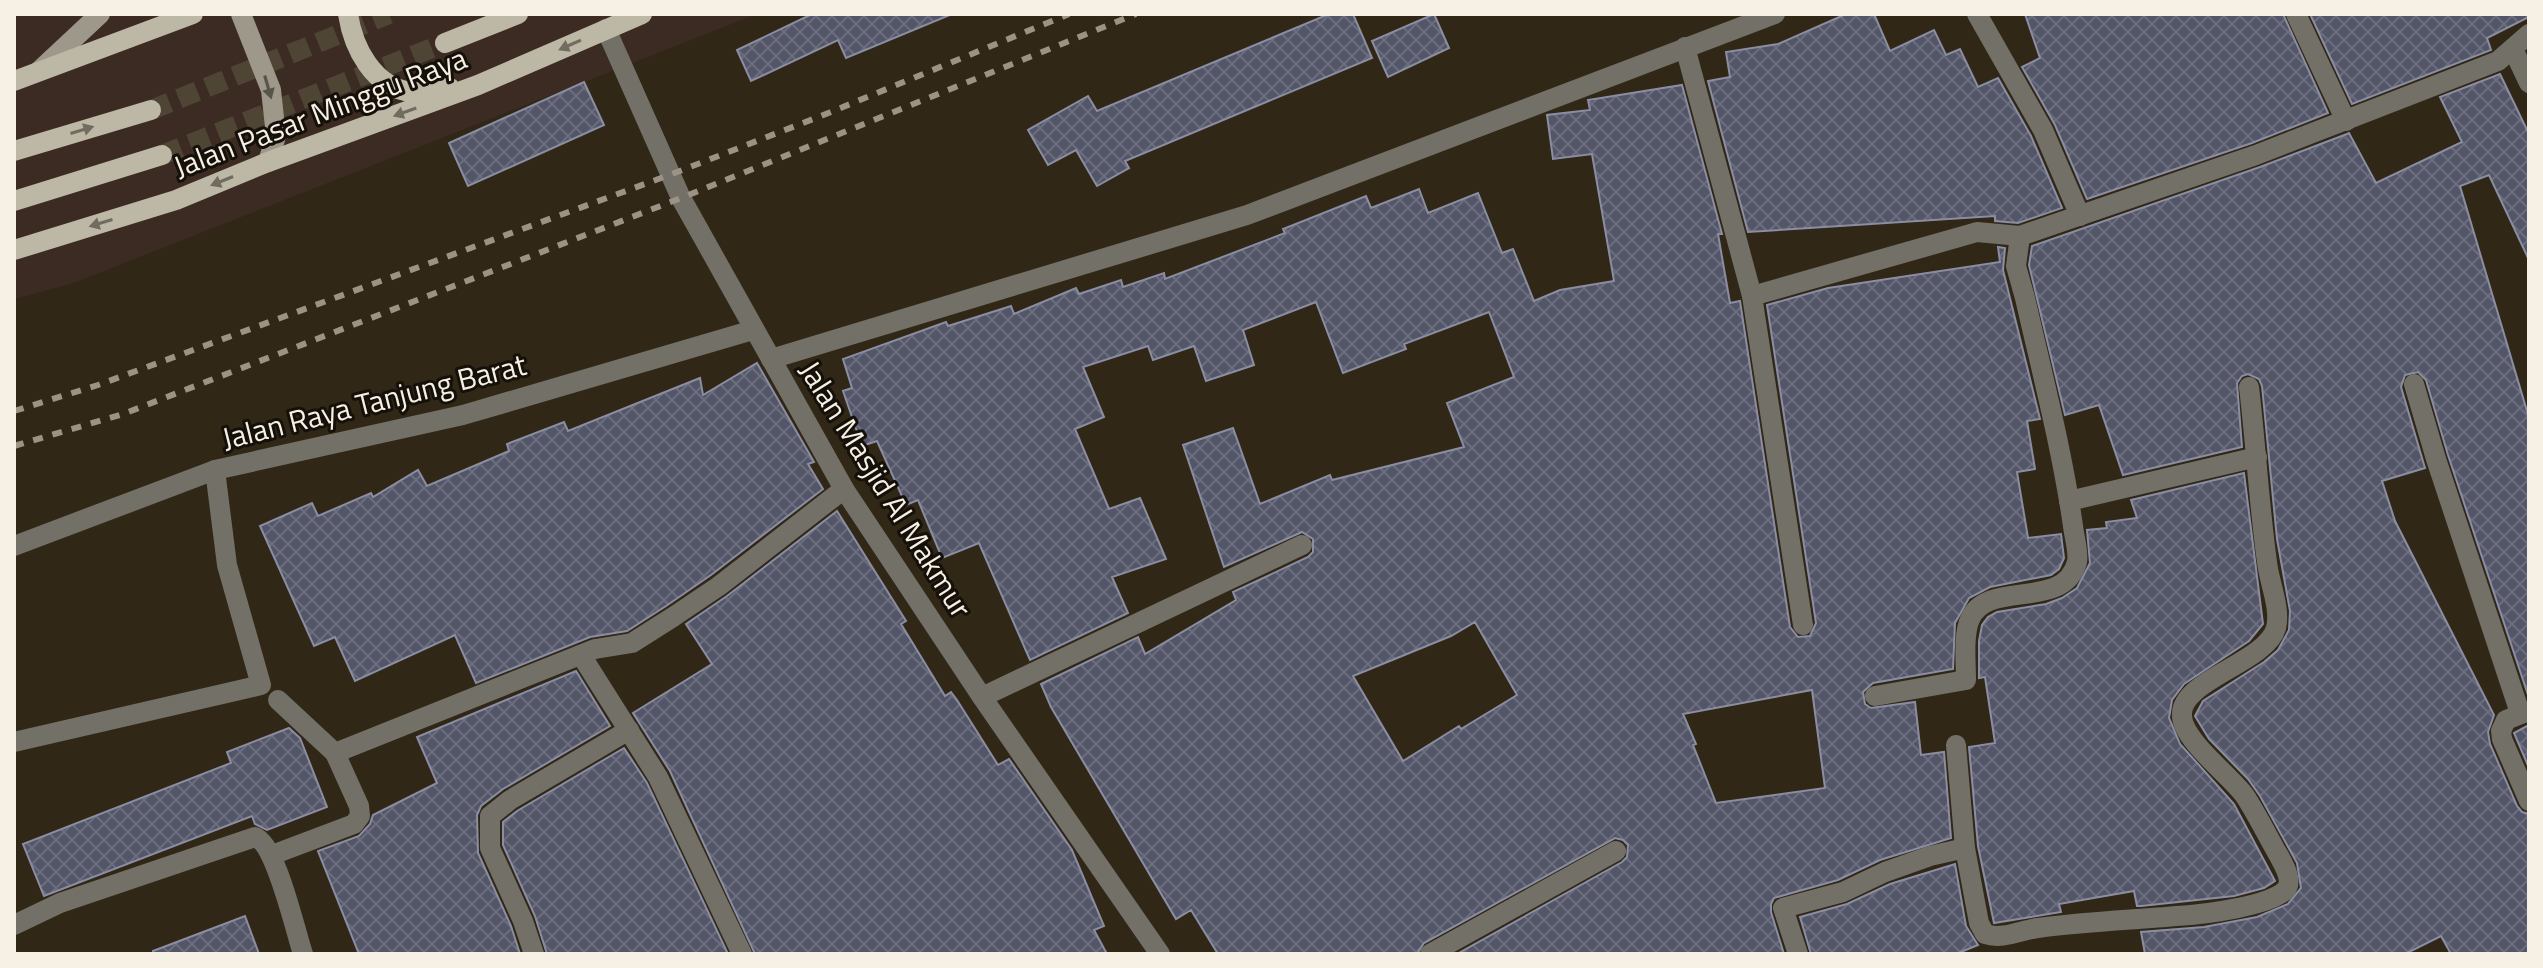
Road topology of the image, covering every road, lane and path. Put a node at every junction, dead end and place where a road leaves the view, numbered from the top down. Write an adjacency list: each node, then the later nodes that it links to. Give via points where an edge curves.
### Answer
1 (100, 14): 15 (main road)
2 (193, 14): 15 (main road)
3 (241, 14): 23 (main road, one-way to 23, via 271,90 276,136)
4 (348, 14): 18 (main road, via 352,38 384,83 411,92)
5 (518, 14): 12 (main road, Jalan Pasar Minggu Raya)
6 (642, 14): 10 (main road, Jalan Pasar Minggu Raya)
7 (1775, 14): 13 (street)
8 (1977, 14): 25 (street, via 2043,130)
9 (2296, 14): 20 (street)
10 (606, 29): 18 (main road, Jalan Pasar Minggu Raya, one-way to 18); 29 (street, Jalan Masjid Al Makmur, via 681,198)
11 (2529, 34): 14 (street)
12 (445, 43)
13 (1685, 47): 28 (street); 30 (street, via 1247,215)
14 (2513, 49): 17 (street); 20 (street, via 2498,61)
15 (36, 74): 16 (main road)
16 (14, 81)
17 (2529, 83)
18 (478, 85): 23 (main road, Jalan Pasar Minggu Raya, one-way to 23)
19 (151, 110): 21 (main road, Jalan Pasar Minggu Raya, one-way to 19)
20 (2346, 121): 25 (street)
21 (14, 151)
22 (162, 155): 24 (main road, Jalan Pasar Minggu Raya)
23 (268, 162): 27 (main road, Jalan Pasar Minggu Raya, one-way to 27, via 176,200)
24 (14, 201)
25 (2080, 216): 26 (street)
26 (2020, 236): 28 (street, via 1977,232); 36 (street, via 2016,266)
27 (14, 250)
28 (1752, 296): 39 (street)
29 (753, 330): 30 (street, Jalan Masjid Al Makmur); 34 (street, Jalan Raya Tanjung Barat, via 463,415)
30 (771, 359): 35 (street, Jalan Masjid Al Makmur)
31 (2414, 384): 44 (street)
32 (2249, 387): 33 (street)
33 (2257, 457): 36 (street); 50 (street, via 2275,631 2265,645 2199,688 2181,713 2202,751 2243,794 2280,857 2288,887 2258,903 2212,914 2036,928 1994,937 1979,923)
34 (215, 470): 38 (street, Jalan Raya Tanjung Barat); 46 (street, via 227,565 261,685)
35 (844, 489): 40 (street, via 663,624 632,643); 42 (street, Jalan Masjid Al Makmur)
36 (2069, 501): 41 (street, via 2078,560 2068,576 2044,591 1985,601 1976,608 1969,622 1966,680)
37 (1302, 545): 42 (street)
38 (14, 546)
39 (1803, 625)
40 (581, 655): 45 (street); 48 (street)
41 (1875, 696)
42 (982, 697): 57 (street, Jalan Masjid Al Makmur)
43 (278, 700): 48 (street)
44 (2524, 712): 49 (street, via 2506,720 2501,731)
45 (629, 730): 55 (street, via 490,816 490,848); 56 (street, via 658,777)
46 (14, 742)
47 (1956, 745): 50 (street)
48 (335, 753): 52 (street, via 360,816 354,824)
49 (2529, 801)
50 (1965, 848): 59 (street, via 1783,908)
51 (1616, 851): 58 (street)
52 (272, 855): 53 (street, via 261,839 243,839 60,903); 54 (street)
53 (14, 925)
54 (303, 954)
55 (534, 954)
56 (742, 954)
57 (1160, 954)
58 (1430, 954)
59 (1798, 954)

